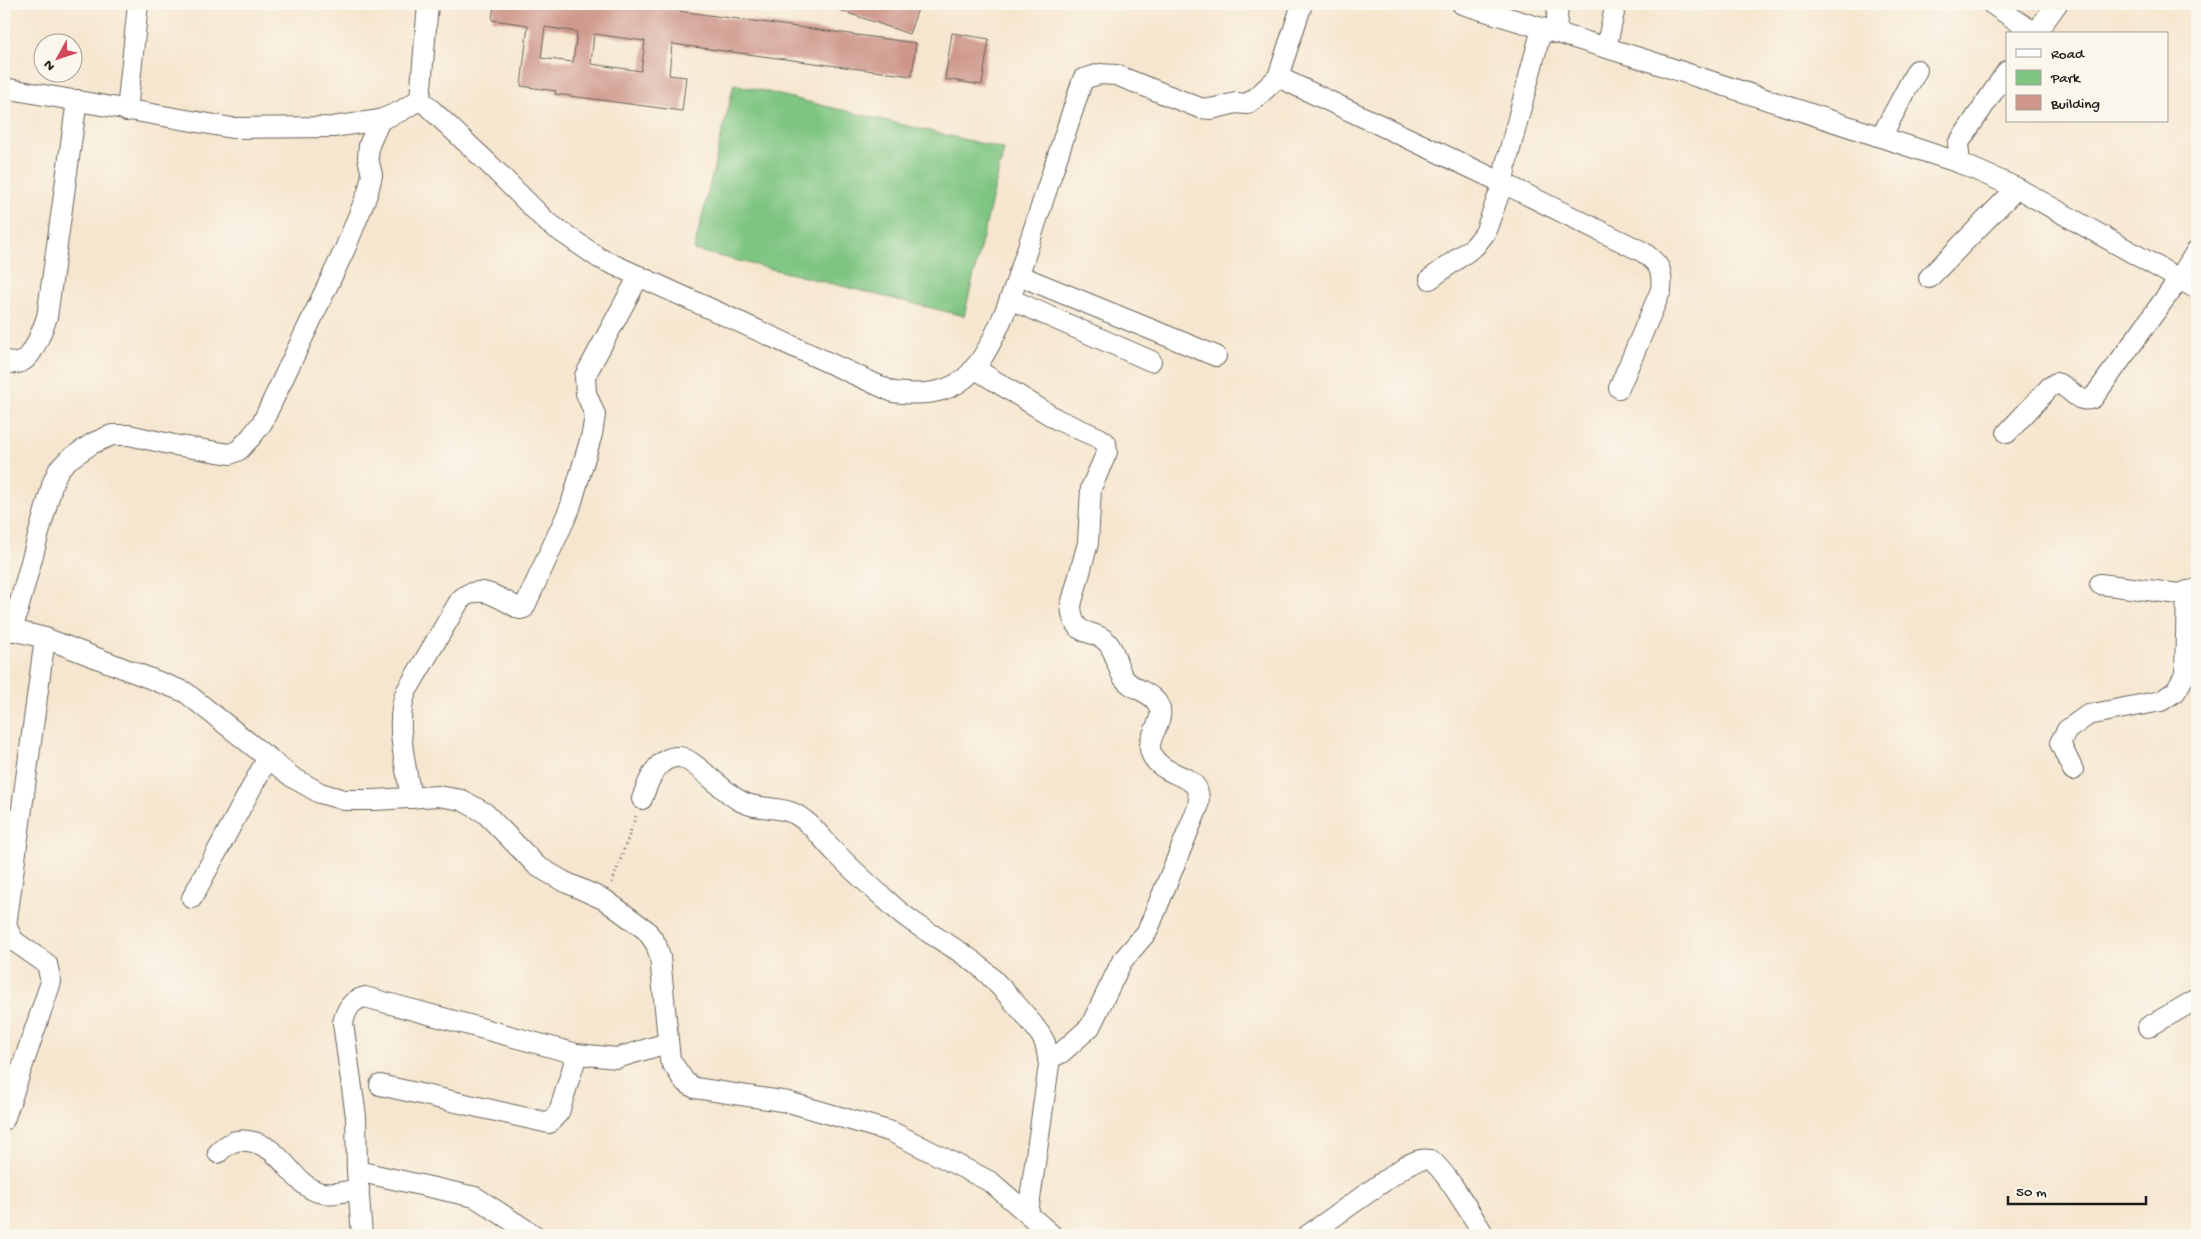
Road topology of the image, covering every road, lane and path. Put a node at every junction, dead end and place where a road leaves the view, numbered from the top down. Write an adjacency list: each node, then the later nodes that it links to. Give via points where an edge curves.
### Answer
1 (138, 4): 19 (street)
2 (428, 4): 17 (street)
3 (1302, 4): 15 (street)
4 (1462, 4): 9 (street)
5 (1558, 4): 9 (street)
6 (1616, 4): 12 (street)
7 (1992, 4): 10 (street)
8 (2057, 4): 11 (street)
9 (1549, 30): 12 (street); 23 (street, via 1506,164)
10 (2032, 32)
11 (2036, 32)
12 (1606, 48): 21 (street)
13 (1917, 70): 21 (street)
14 (2006, 72): 22 (street, via 1958,144)
15 (1278, 77): 23 (street); 26 (street, via 1247,104 1236,103 1211,109 1186,104 1116,75 1100,74 1083,79)
16 (4, 88): 18 (street)
17 (420, 99): 20 (street); 27 (street, via 547,222 599,258)
18 (77, 100): 19 (street); 34 (street, via 47,317 26,359 16,364)
19 (127, 110): 20 (street, via 232,128 333,127)
20 (380, 120): 41 (street, via 369,145 372,175 368,192 345,249 262,423 239,450 230,454 130,435 112,435 68,460 53,482)
21 (1881, 137): 22 (street)
22 (1960, 163): 24 (street)
23 (1503, 183): 29 (street, via 1485,233 1475,246); 37 (street, via 1643,252 1657,263 1662,277 1661,290)
24 (2017, 188): 28 (street); 30 (street)
25 (2197, 250): 30 (street)
26 (1018, 275): 32 (street); 33 (street)
27 (639, 276): 36 (street, via 893,392 934,393 949,388); 45 (street, via 585,376 586,393 595,415 592,434 570,508 524,608 484,591 466,594 402,701 401,723)
28 (1929, 278)
29 (1430, 279)
30 (2179, 279): 31 (street); 38 (street, via 2093,398 2078,398 2056,383)
31 (2197, 289)
32 (1010, 299): 35 (street); 36 (street)
33 (1216, 356)
34 (4, 360)
35 (1151, 361)
36 (974, 368): 53 (street, via 1058,420 1106,443 1107,452 1091,488 1088,543 1070,605 1071,614 1078,628 1106,640 1116,655 1121,675 1160,706 1161,716 1148,748 1151,755 1160,765 1193,782 1200,798 1147,932 1122,961 1090,1027 1061,1054)
37 (1619, 388)
38 (2007, 433)
39 (2100, 584): 40 (street, via 2179,594)
40 (2192, 590): 44 (street, via 2185,675 2176,691 2162,701 2088,715 2067,730 2060,743)
41 (8, 630): 42 (street)
42 (45, 638): 43 (street, via 185,692); 55 (street, via 6,926 14,941 47,964 51,982)
43 (268, 757): 45 (street, via 292,777 320,793 344,800); 47 (street)
44 (2073, 770)
45 (411, 798): 48 (street, via 438,796 462,800 485,814 537,866)
46 (642, 799): 48 (path); 53 (street, via 650,776 666,761 678,757 687,759 744,804 796,814 897,910 979,966 1030,1021 1044,1042)
47 (192, 898)
48 (606, 900): 51 (street, via 646,930 656,944 660,957)
49 (2197, 999): 50 (street)
50 (2148, 1027)
51 (667, 1044): 52 (street, via 617,1058); 58 (street, via 674,1067 685,1082 696,1088 788,1102 892,1132 991,1182)
52 (577, 1054): 54 (street, via 559,1112 548,1123); 57 (street, via 365,997 355,1000 343,1023 356,1117)
53 (1048, 1060): 58 (street)
54 (380, 1085)
55 (4, 1120)
56 (218, 1153): 57 (street, via 228,1143 241,1140 256,1142 274,1152 302,1182 318,1192 333,1193)
57 (358, 1180): 59 (street); 60 (street, via 475,1197)
58 (1028, 1213): 61 (street)
59 (362, 1235)
60 (534, 1235)
61 (1052, 1235)
62 (1308, 1235): 63 (street, via 1408,1165 1418,1160 1431,1160 1441,1169)
63 (1484, 1235)

